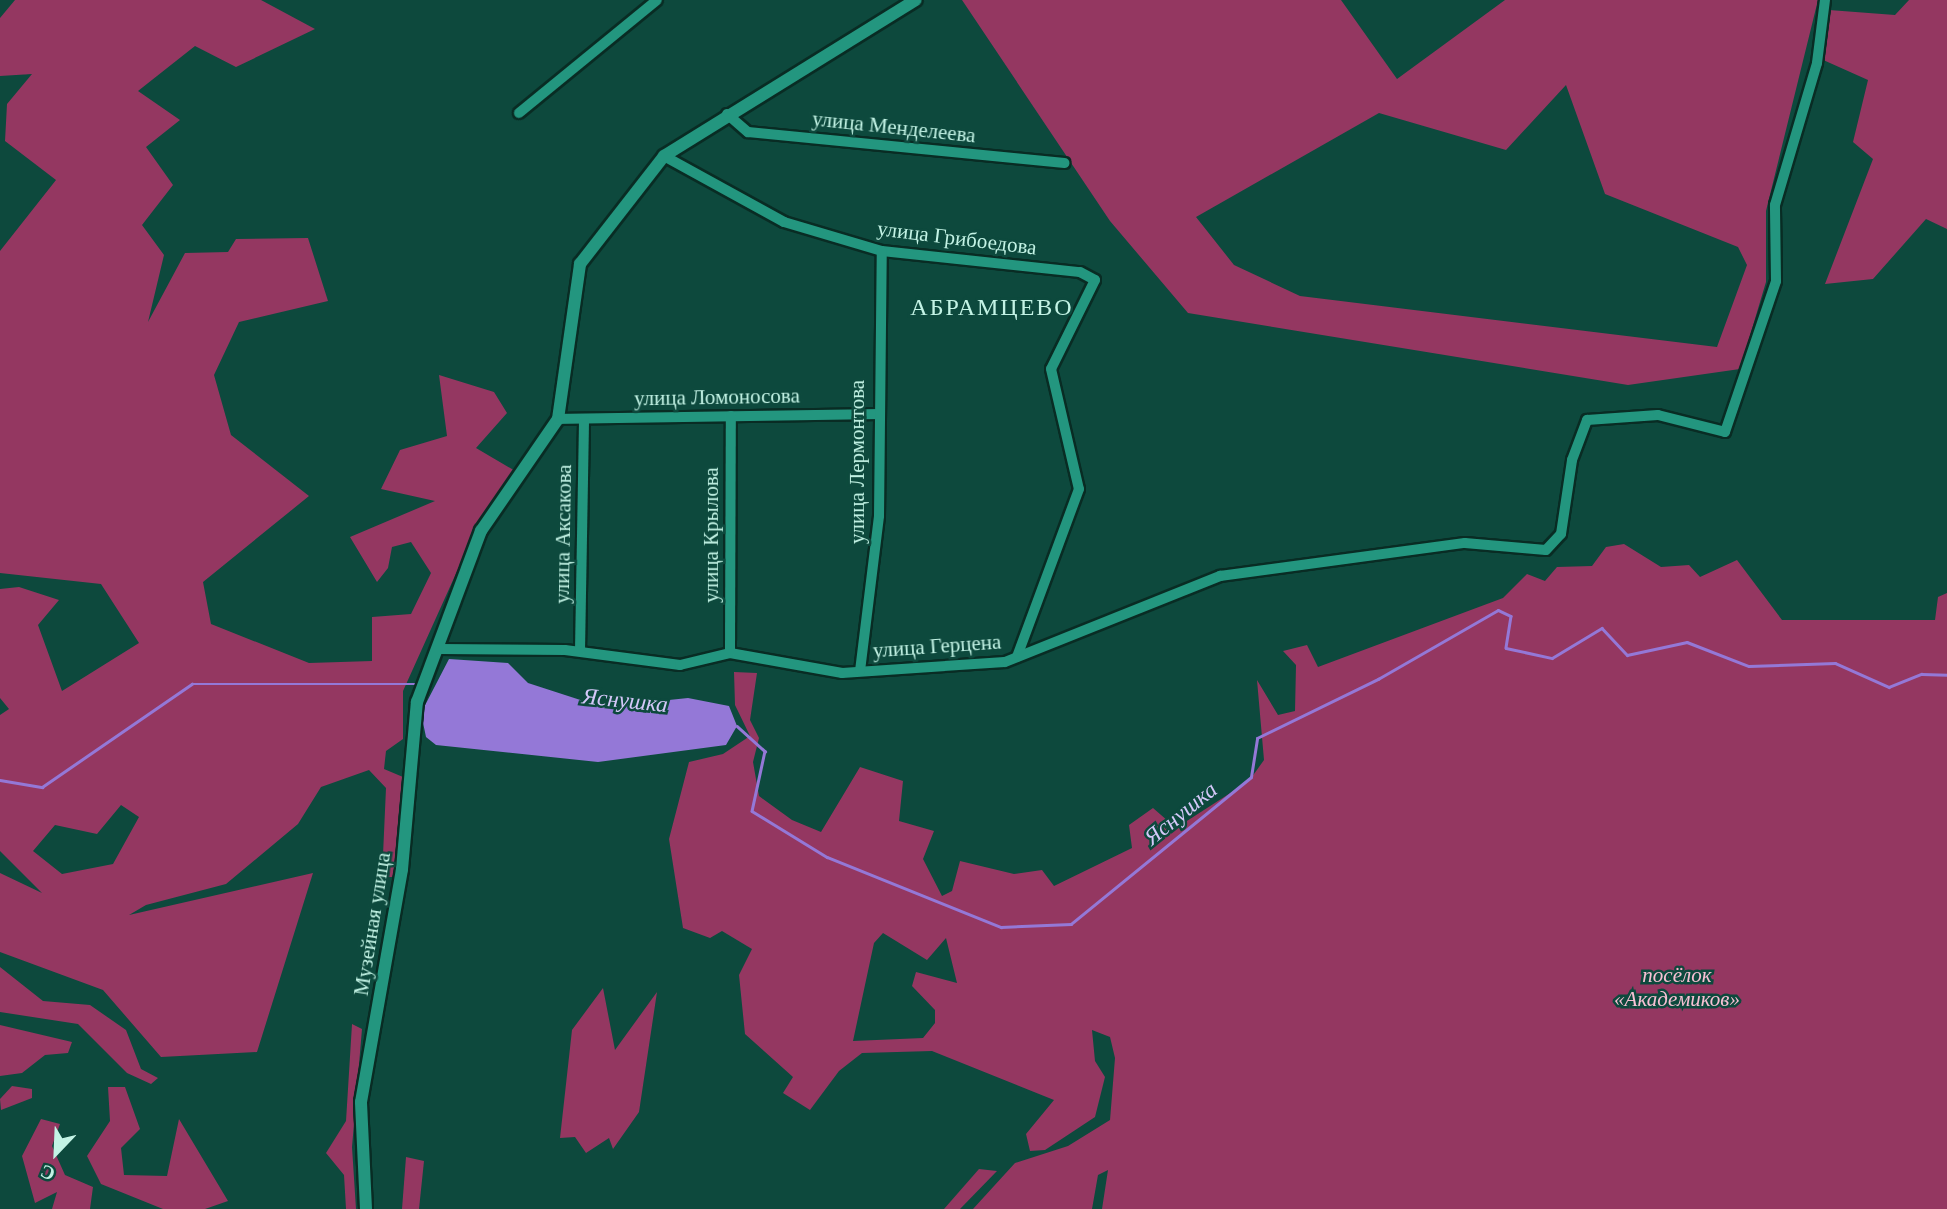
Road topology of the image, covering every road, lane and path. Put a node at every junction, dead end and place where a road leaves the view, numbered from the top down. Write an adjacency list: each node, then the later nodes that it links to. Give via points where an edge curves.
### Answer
1 (657, 0): 4 (street)
2 (916, 0): 5 (street)
3 (1825, 0): 16 (street, улица Герцена, via 1817,63 1775,205 1776,281 1725,432 1657,415 1587,420 1572,460 1560,534 1546,550 1465,543 1220,576)
4 (519, 113)
5 (727, 114): 6 (street); 7 (street, улица Менделеева, via 748,131)
6 (664, 156): 8 (street, улица Грибоедова, via 784,222); 11 (street, via 580,264)
7 (1064, 163)
8 (882, 251): 9 (street, улица Лермонтова); 16 (street, улица Грибоедова, via 1080,272 1095,280 1051,369 1079,489)
9 (876, 414): 10 (street, улица Ломоносова); 17 (street, улица Лермонтова, via 879,516 872,609)
10 (731, 416): 12 (street, улица Ломоносова); 15 (street, улица Крылова)
11 (558, 419): 12 (street, улица Ломоносова); 13 (street, Музейная улица, via 481,531)
12 (584, 419): 14 (street, улица Аксакова)
13 (440, 649): 14 (street, улица Герцена); 18 (street, Музейная улица, via 416,702 402,869 361,1102)
14 (580, 651): 15 (street, улица Герцена, via 680,665)
15 (730, 653): 17 (street, улица Герцена)
16 (1017, 657): 17 (street, улица Герцена)
17 (860, 671)
18 (366, 1209)

